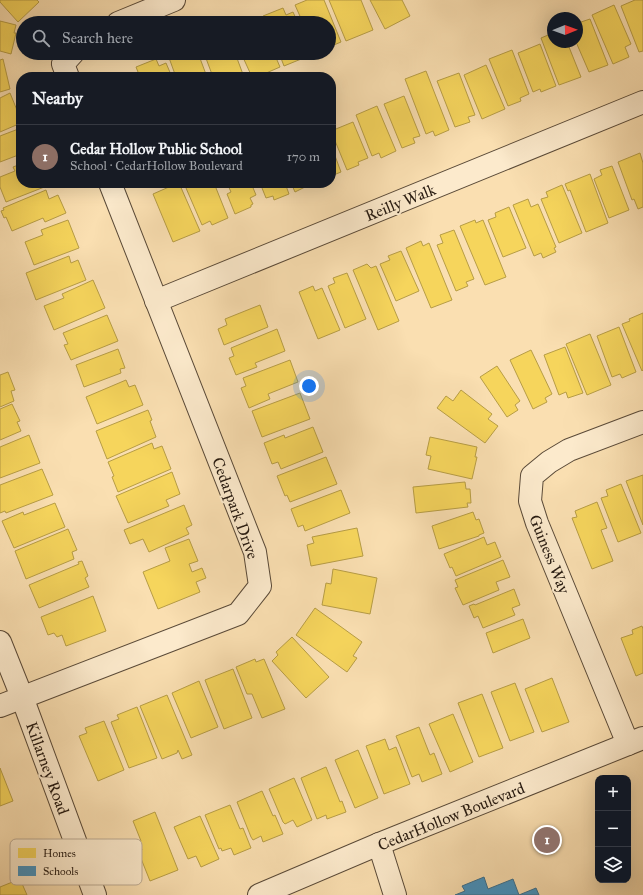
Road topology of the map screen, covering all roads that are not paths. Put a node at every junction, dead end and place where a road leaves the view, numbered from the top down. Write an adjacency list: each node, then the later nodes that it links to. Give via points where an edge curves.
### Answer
1 (174, 0): 2 (street)
2 (135, 16)
3 (67, 60): 4 (street, via 63,64)
4 (66, 72)
5 (643, 102): 7 (street, Reilly Walk)
6 (112, 188): 7 (street, Cedarpark Drive)
7 (156, 301): 10 (street, Cedarpark Drive, via 255,552 260,586 238,614)
8 (643, 422): 12 (street, Guiness Way, via 569,450 549,462 532,476 530,501 537,523)
9 (0, 642): 10 (street, Killarney Road)
10 (22, 697): 11 (street, Cedarpark Drive); 13 (street, Killarney Road)
11 (0, 706)
12 (635, 741): 14 (street, CedarHollow Boulevard)
13 (74, 839)
14 (379, 844): 17 (street, CedarHollow Boulevard); 18 (street)
15 (91, 885): 16 (street, Killarney Road)
16 (95, 895)
17 (259, 895)
18 (395, 895)

